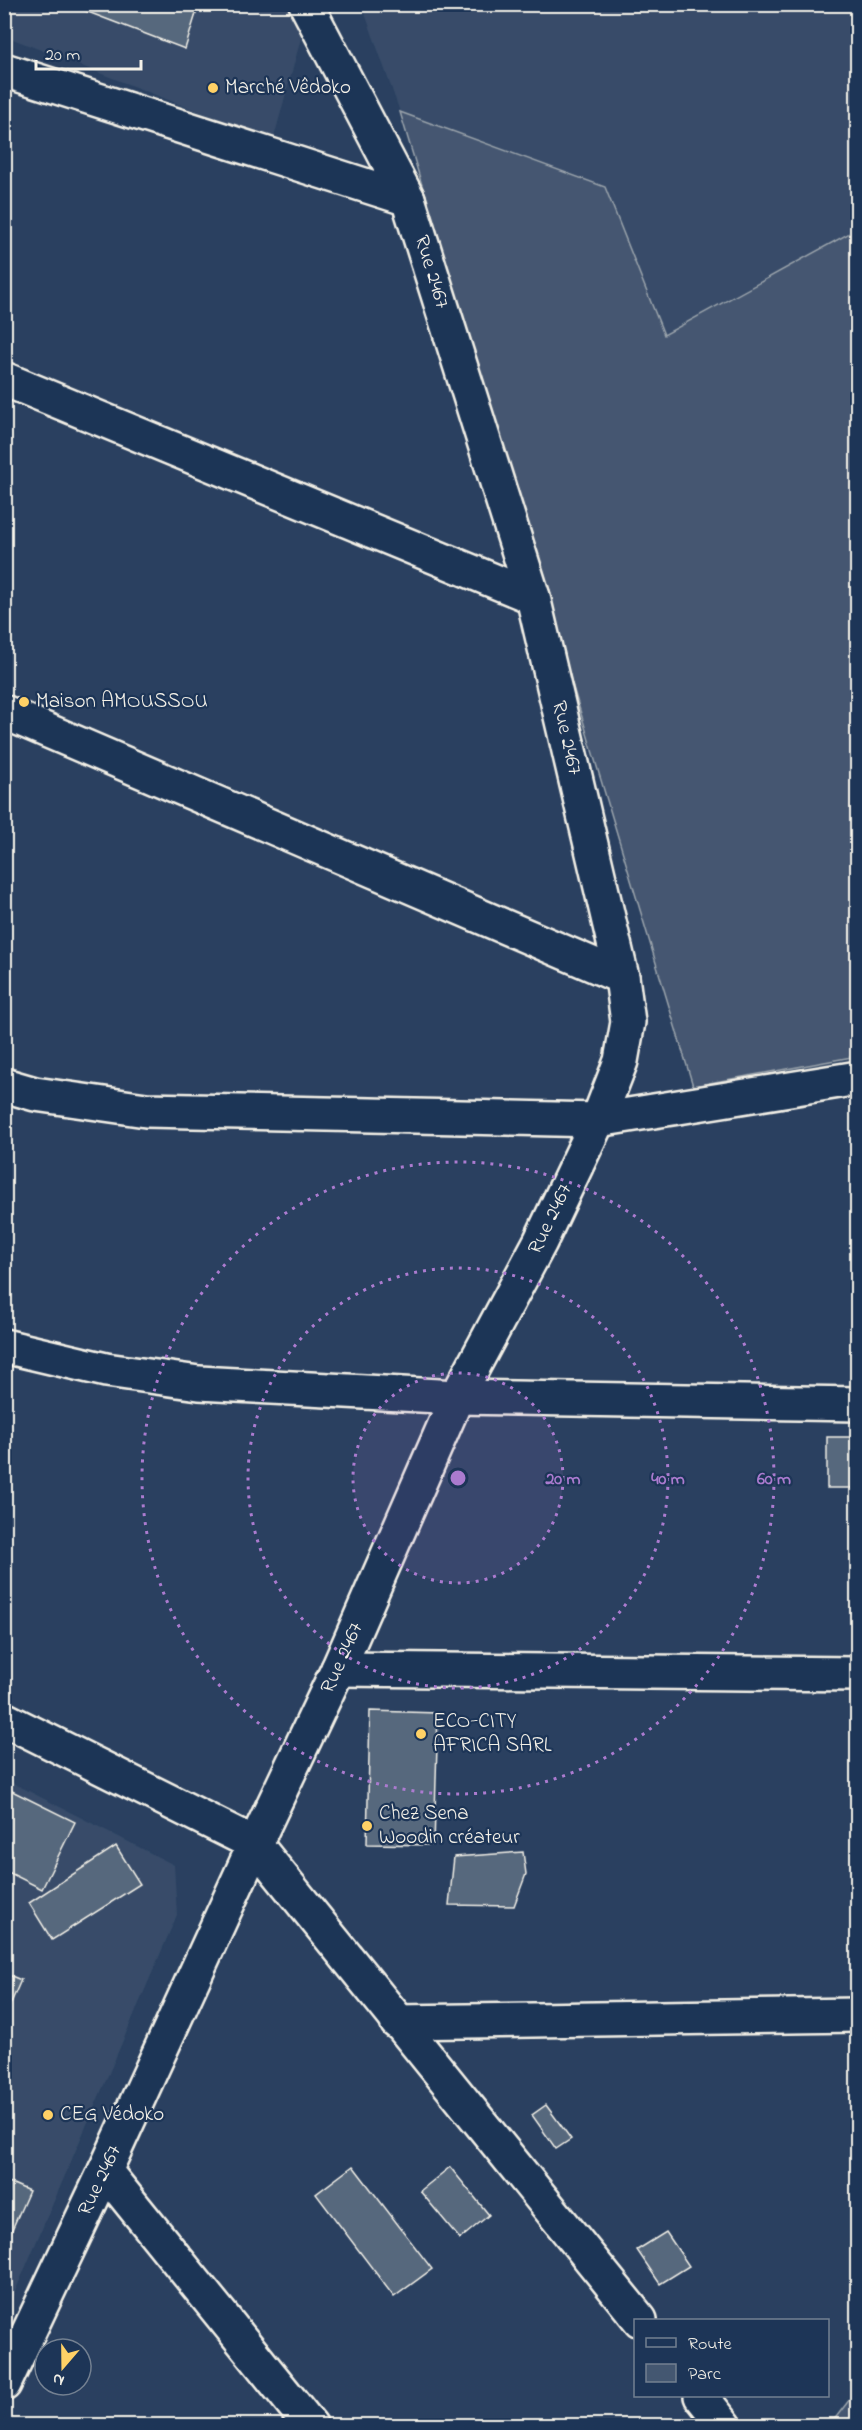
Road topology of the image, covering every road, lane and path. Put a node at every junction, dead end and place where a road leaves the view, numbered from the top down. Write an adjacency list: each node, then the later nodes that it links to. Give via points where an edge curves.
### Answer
1 (306, 4): 3 (street, Rue 2467)
2 (4, 70): 3 (street)
3 (408, 199): 5 (street, Rue 2467)
4 (4, 379): 5 (street)
5 (533, 597): 7 (street, Rue 2467)
6 (4, 712): 7 (street)
7 (622, 977): 10 (street, Rue 2467, via 628,1022 621,1061)
8 (858, 1078): 10 (street)
9 (4, 1085): 10 (street, via 35,1094 146,1110)
10 (598, 1120): 12 (street, Rue 2467, via 540,1242)
11 (4, 1346): 12 (street, via 106,1370 199,1383)
12 (457, 1396): 13 (street); 14 (street, Rue 2467)
13 (858, 1404)
14 (338, 1669): 15 (street); 17 (street, Rue 2467)
15 (858, 1674)
16 (4, 1719): 17 (street)
17 (255, 1844): 19 (street); 20 (street, Rue 2467)
18 (858, 2015): 19 (street)
19 (397, 2022): 21 (street)
20 (105, 2171): 22 (street, Rue 2467); 24 (street)
21 (639, 2319)
22 (4, 2384)
23 (702, 2397): 25 (street)
24 (298, 2419)
25 (725, 2426)

